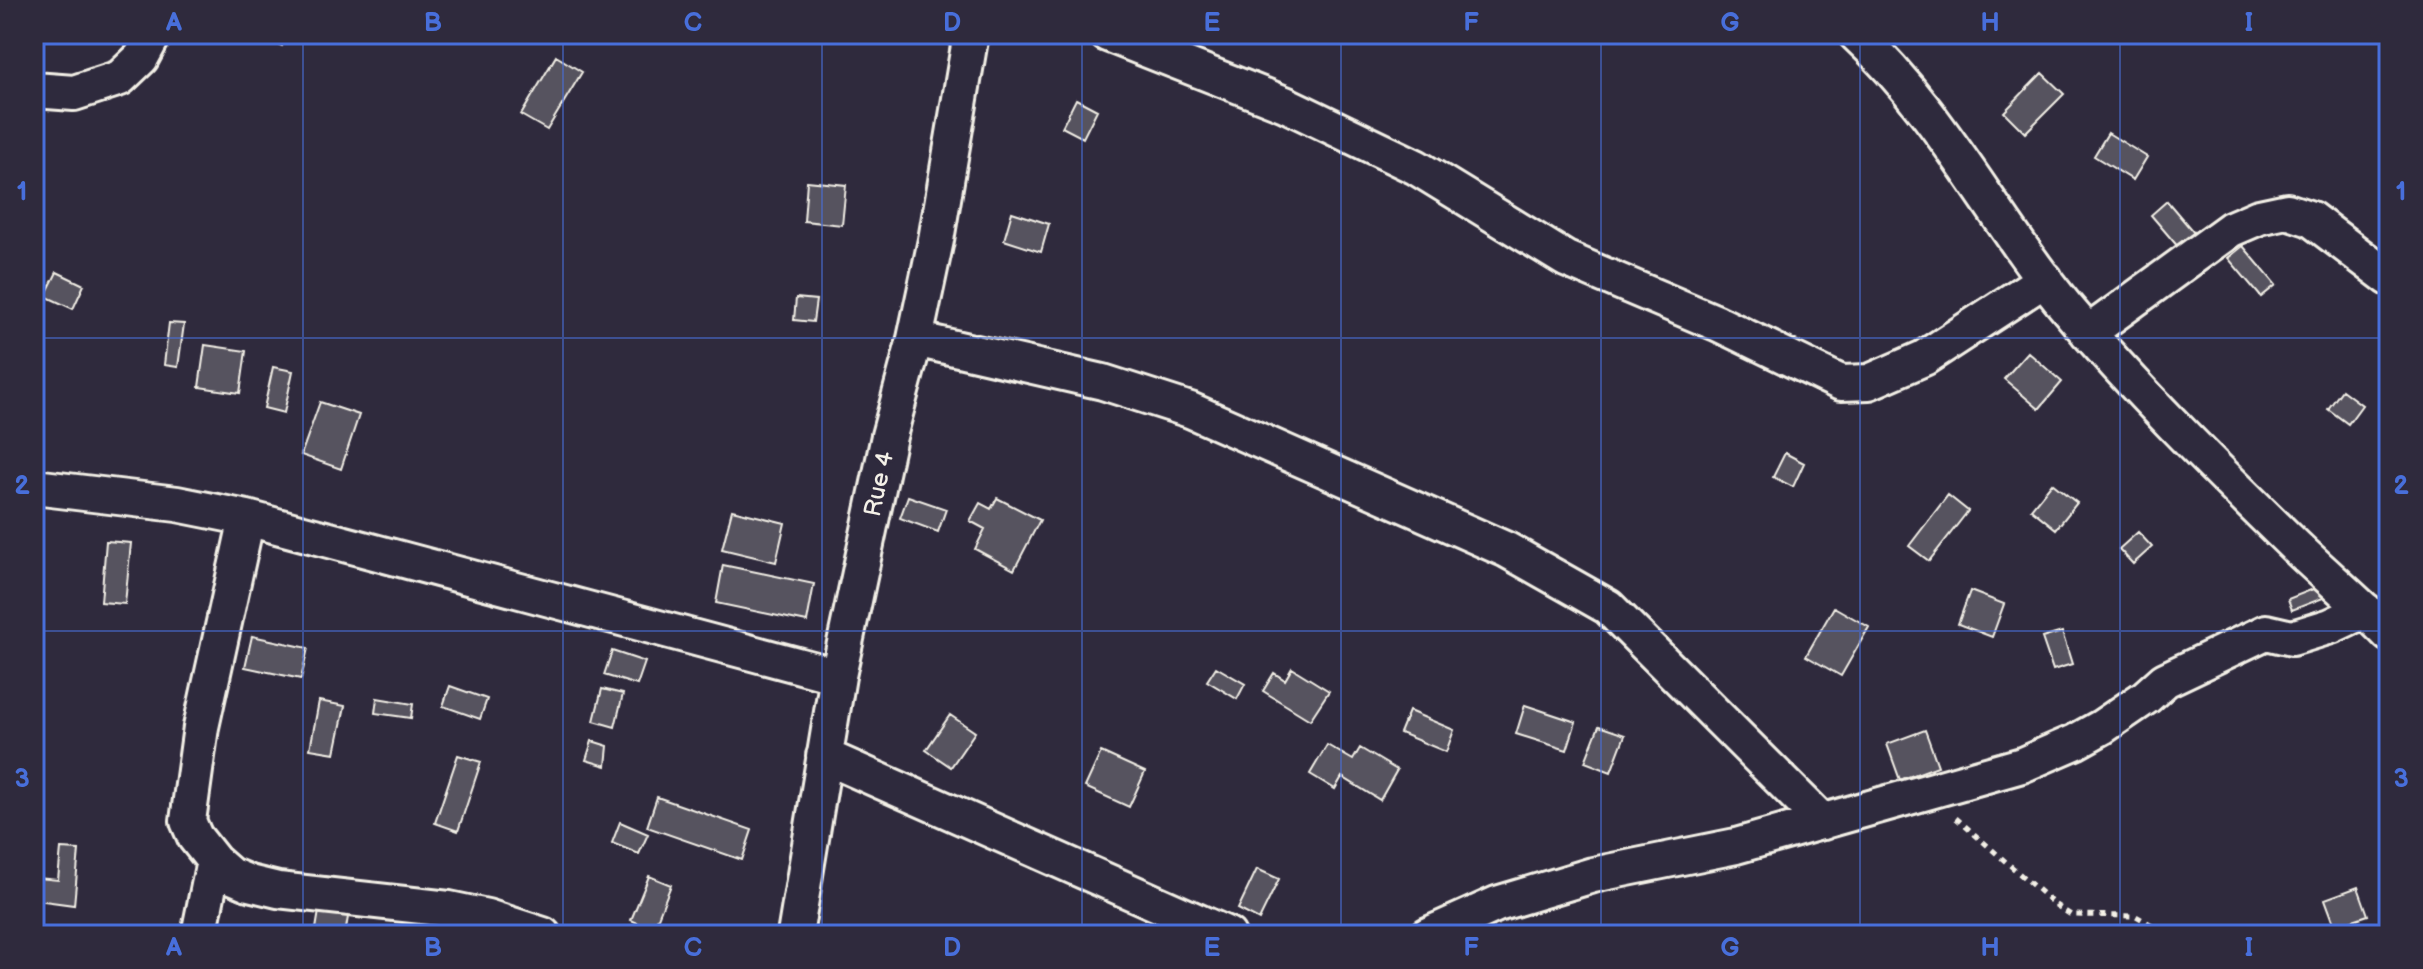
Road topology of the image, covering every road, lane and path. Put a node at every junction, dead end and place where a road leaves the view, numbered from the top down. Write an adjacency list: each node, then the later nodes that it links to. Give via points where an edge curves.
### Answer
1 (154, 34): 5 (street, via 141,58 120,78 74,93)
2 (971, 34): 9 (street, Rue 4)
3 (1107, 34): 7 (street, via 1298,111 1416,167 1566,259 1841,383 1869,382 1924,358)
4 (1856, 34): 7 (street, via 1920,106)
5 (34, 90)
6 (2389, 278): 8 (street, via 2311,219 2287,211 2231,229)
7 (2045, 279): 8 (street)
8 (2088, 333): 12 (street, via 2160,413)
9 (915, 339): 14 (street, Rue 4); 17 (street, via 1103,382 1190,410 1507,550 1608,607)
10 (34, 487): 11 (street)
11 (247, 518): 14 (street); 18 (street, via 201,727 188,821)
12 (2365, 610): 13 (street); 16 (street, via 2292,638 2266,632 2165,680 2075,742 2022,765)
13 (2389, 634)
14 (838, 676): 15 (street, Rue 4)
15 (824, 756): 21 (street, Rue 4); 22 (street)
16 (1927, 792): 17 (street); 24 (path, via 2071,915 2136,916)
17 (1823, 822): 23 (street, via 1593,875 1497,904)
18 (214, 861): 19 (street); 20 (street, via 230,875 263,887 449,909)
19 (199, 935)
20 (543, 935)
21 (795, 935)
22 (1228, 935)
23 (1428, 935)
24 (2170, 935)

